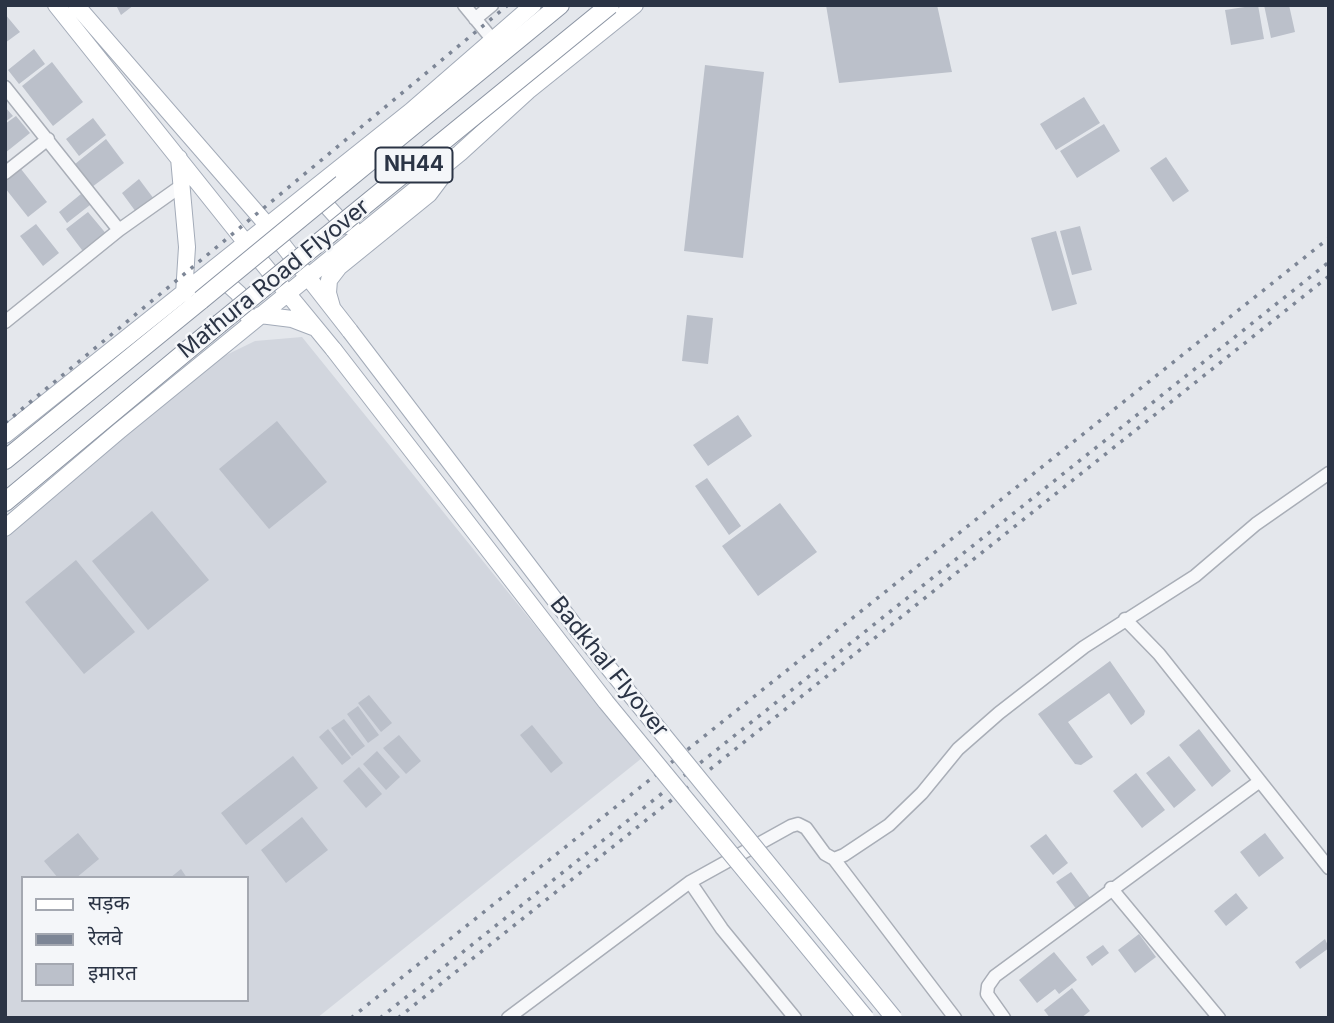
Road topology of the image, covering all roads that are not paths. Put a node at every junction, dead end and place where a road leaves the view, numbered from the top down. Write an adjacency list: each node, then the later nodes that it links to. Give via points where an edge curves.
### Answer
1 (57, 5): 14 (main road, Badkhal Flyover)
2 (76, 5): 18 (main road, Badkhal Flyover)
3 (464, 5): 9 (street)
4 (492, 5): 9 (street)
5 (533, 5): 10 (main road)
6 (560, 5): 31 (highway, Mathura Road Flyover / NH44, bridge)
7 (610, 5): 33 (highway, Mathura Road Flyover / NH44, bridge)
8 (635, 5): 13 (main road)
9 (475, 19): 10 (street)
10 (492, 39): 16 (main road)
11 (5, 88): 12 (street)
12 (48, 139): 15 (street); 20 (street)
13 (460, 153): 19 (main road); 26 (main road, via 429,194 339,267 329,280)
14 (179, 158): 17 (main road); 21 (main road, Badkhal Flyover)
15 (5, 173)
16 (323, 181): 18 (main road); 19 (main road, via 322,194 339,220 351,227)
17 (181, 187): 20 (street); 25 (main road, via 187,247)
18 (268, 226): 21 (main road); 23 (main road, Badkhal Flyover)
19 (369, 227): 23 (main road)
20 (119, 230): 28 (street)
21 (246, 243): 22 (main road); 24 (main road, Badkhal Flyover)
22 (207, 275): 25 (main road); 27 (main road, via 239,294)
23 (308, 277): 24 (main road); 26 (main road, Badkhal Flyover)
24 (287, 293): 27 (main road); 29 (main road, Badkhal Flyover)
25 (184, 294): 30 (main road)
26 (333, 309): 44 (main road, Badkhal Flyover, bridge, via 578,629)
27 (254, 320): 29 (main road, via 292,319); 34 (main road)
28 (5, 322)
29 (316, 328): 43 (main road, Badkhal Flyover, bridge, via 606,702)
30 (5, 435)
31 (5, 460)
32 (1329, 473): 35 (street, via 1256,524 1195,576)
33 (5, 502)
34 (5, 528)
35 (1125, 619): 36 (street, via 1159,654); 37 (street, via 999,713 958,749 889,825)
36 (1260, 781): 38 (street); 40 (street)
37 (834, 859): 39 (street, via 798,824); 45 (street)
38 (1329, 868)
39 (690, 882): 41 (street); 42 (street)
40 (1111, 888): 46 (street, via 995,976 987,994); 47 (street)
41 (508, 1018)
42 (795, 1018)
43 (866, 1018)
44 (894, 1018)
45 (955, 1018)
46 (1004, 1018)
47 (1219, 1018)

